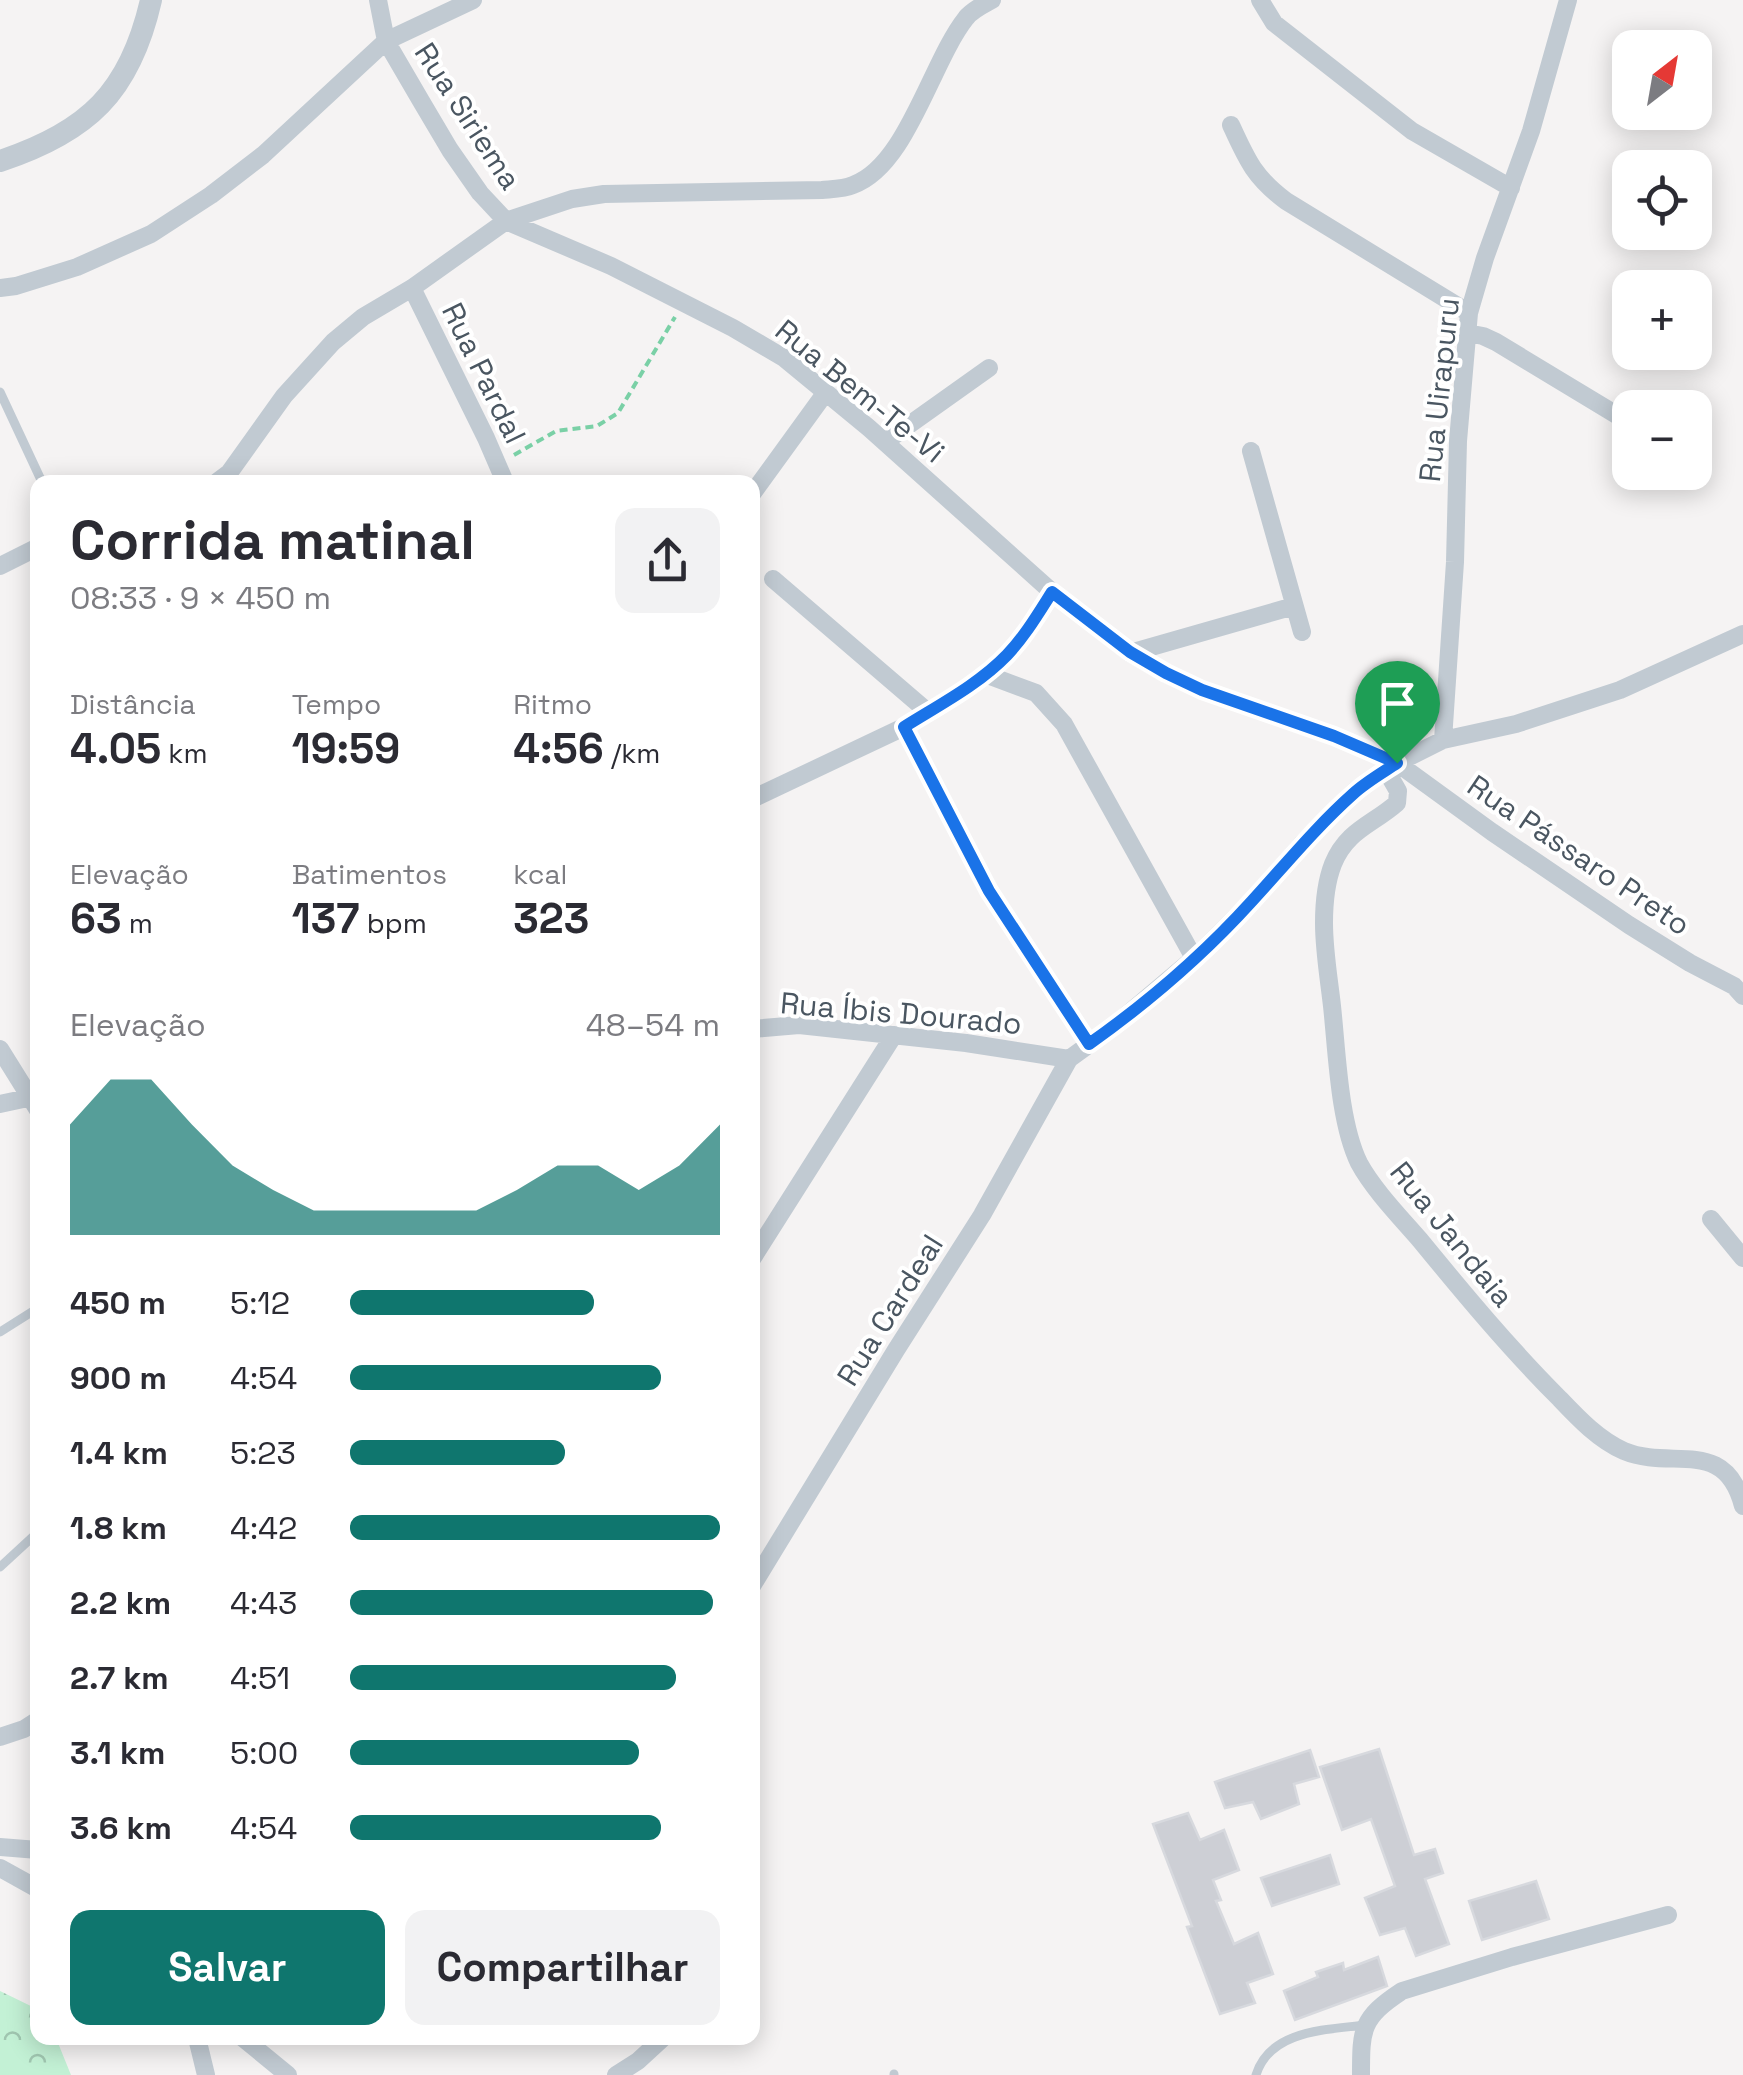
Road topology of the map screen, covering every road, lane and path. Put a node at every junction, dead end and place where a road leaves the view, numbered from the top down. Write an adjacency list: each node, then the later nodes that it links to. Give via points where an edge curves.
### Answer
1 (151, 0): 9 (street, via 143,34 109,97 79,126)
2 (378, 0): 7 (street, Rua Siriema)
3 (472, 0): 7 (street)
4 (992, 0): 11 (street, via 968,15 888,158 853,185 604,194)
5 (1260, 0): 10 (street, via 1274,24 1412,131)
6 (1568, 0): 10 (street, Rua Uirapuru)
7 (386, 41): 11 (street, Rua Siriema, via 450,150); 12 (street, via 212,195 151,234 77,267)
8 (1230, 125): 15 (street, via 1265,186)
9 (0, 162)
10 (1511, 188): 15 (street, Rua Uirapuru)
11 (506, 221): 13 (street); 14 (street, Rua Bem-Te-Vi)
12 (0, 288)
13 (412, 288): 23 (street, Rua Pardal); 25 (street, via 333,342)
14 (684, 303): 19 (street, Rua Bem-Te-Vi, via 784,358); 23 (path, via 618,413 598,426 556,430)
15 (1470, 313): 16 (street, Rua Uirapuru)
16 (1468, 333): 20 (street, via 1496,342); 38 (street, Rua Uirapuru)
17 (989, 368): 21 (street)
18 (0, 392): 24 (lane)
19 (826, 392): 21 (street, Rua Bem-Te-Vi); 26 (street)
20 (1612, 412)
21 (885, 442): 30 (street, Rua Bem-Te-Vi)
22 (1251, 451): 31 (street)
23 (501, 474)
24 (39, 475)
25 (227, 475)
26 (760, 483)
27 (30, 551): 28 (street)
28 (0, 566)
29 (773, 579): 36 (street)
30 (1052, 592): 34 (street, Rua Bem-Te-Vi); 35 (street, via 1029,629)
31 (1294, 606): 32 (street); 34 (street)
32 (1302, 632)
33 (1743, 634): 38 (street, via 1620,690)
34 (1130, 652): 39 (street, Rua Bem-Te-Vi, via 1202,690 1334,736)
35 (985, 674): 36 (street); 41 (street, via 1036,692 1064,724)
36 (928, 712): 37 (street)
37 (904, 727): 40 (street); 45 (street, via 989,891)
38 (1443, 740): 39 (street)
39 (1392, 767): 41 (street, via 1355,791); 42 (street, Rua Pássaro Preto); 56 (street, Rua Jandaia, via 1397,803 1341,848 1326,890 1340,1074 1359,1162 1481,1314 1591,1430 1624,1451 1701,1459 1723,1470)
40 (760, 795)
41 (1194, 958): 45 (street)
42 (1740, 991)
43 (760, 1028): 44 (street, Rua Íbis Dourado, via 799,1025)
44 (894, 1035): 47 (street, Rua Íbis Dourado); 52 (street)
45 (1089, 1044): 47 (street)
46 (0, 1049): 48 (street)
47 (1069, 1059): 59 (street, Rua Cardeal, via 982,1215)
48 (30, 1094)
49 (30, 1101): 50 (street)
50 (0, 1104)
51 (1711, 1219): 53 (street)
52 (760, 1246)
53 (1743, 1258)
54 (30, 1313): 55 (lane)
55 (0, 1332)
56 (1743, 1506)
57 (30, 1540): 58 (lane)
58 (0, 1568)
59 (760, 1573)
60 (30, 1725): 61 (street)
61 (0, 1737)
62 (0, 1847): 63 (street)
63 (30, 1849)
64 (0, 1868): 65 (street)
65 (30, 1885)
66 (1668, 1915): 67 (street, via 1402,1991)
67 (1365, 2025): 74 (lane, via 1292,2037 1266,2054); 75 (street)
68 (199, 2045): 71 (street)
69 (252, 2045): 72 (street)
70 (655, 2045): 73 (street)
71 (206, 2075)
72 (288, 2075)
73 (616, 2075)
74 (1256, 2075)
75 (1361, 2075)

